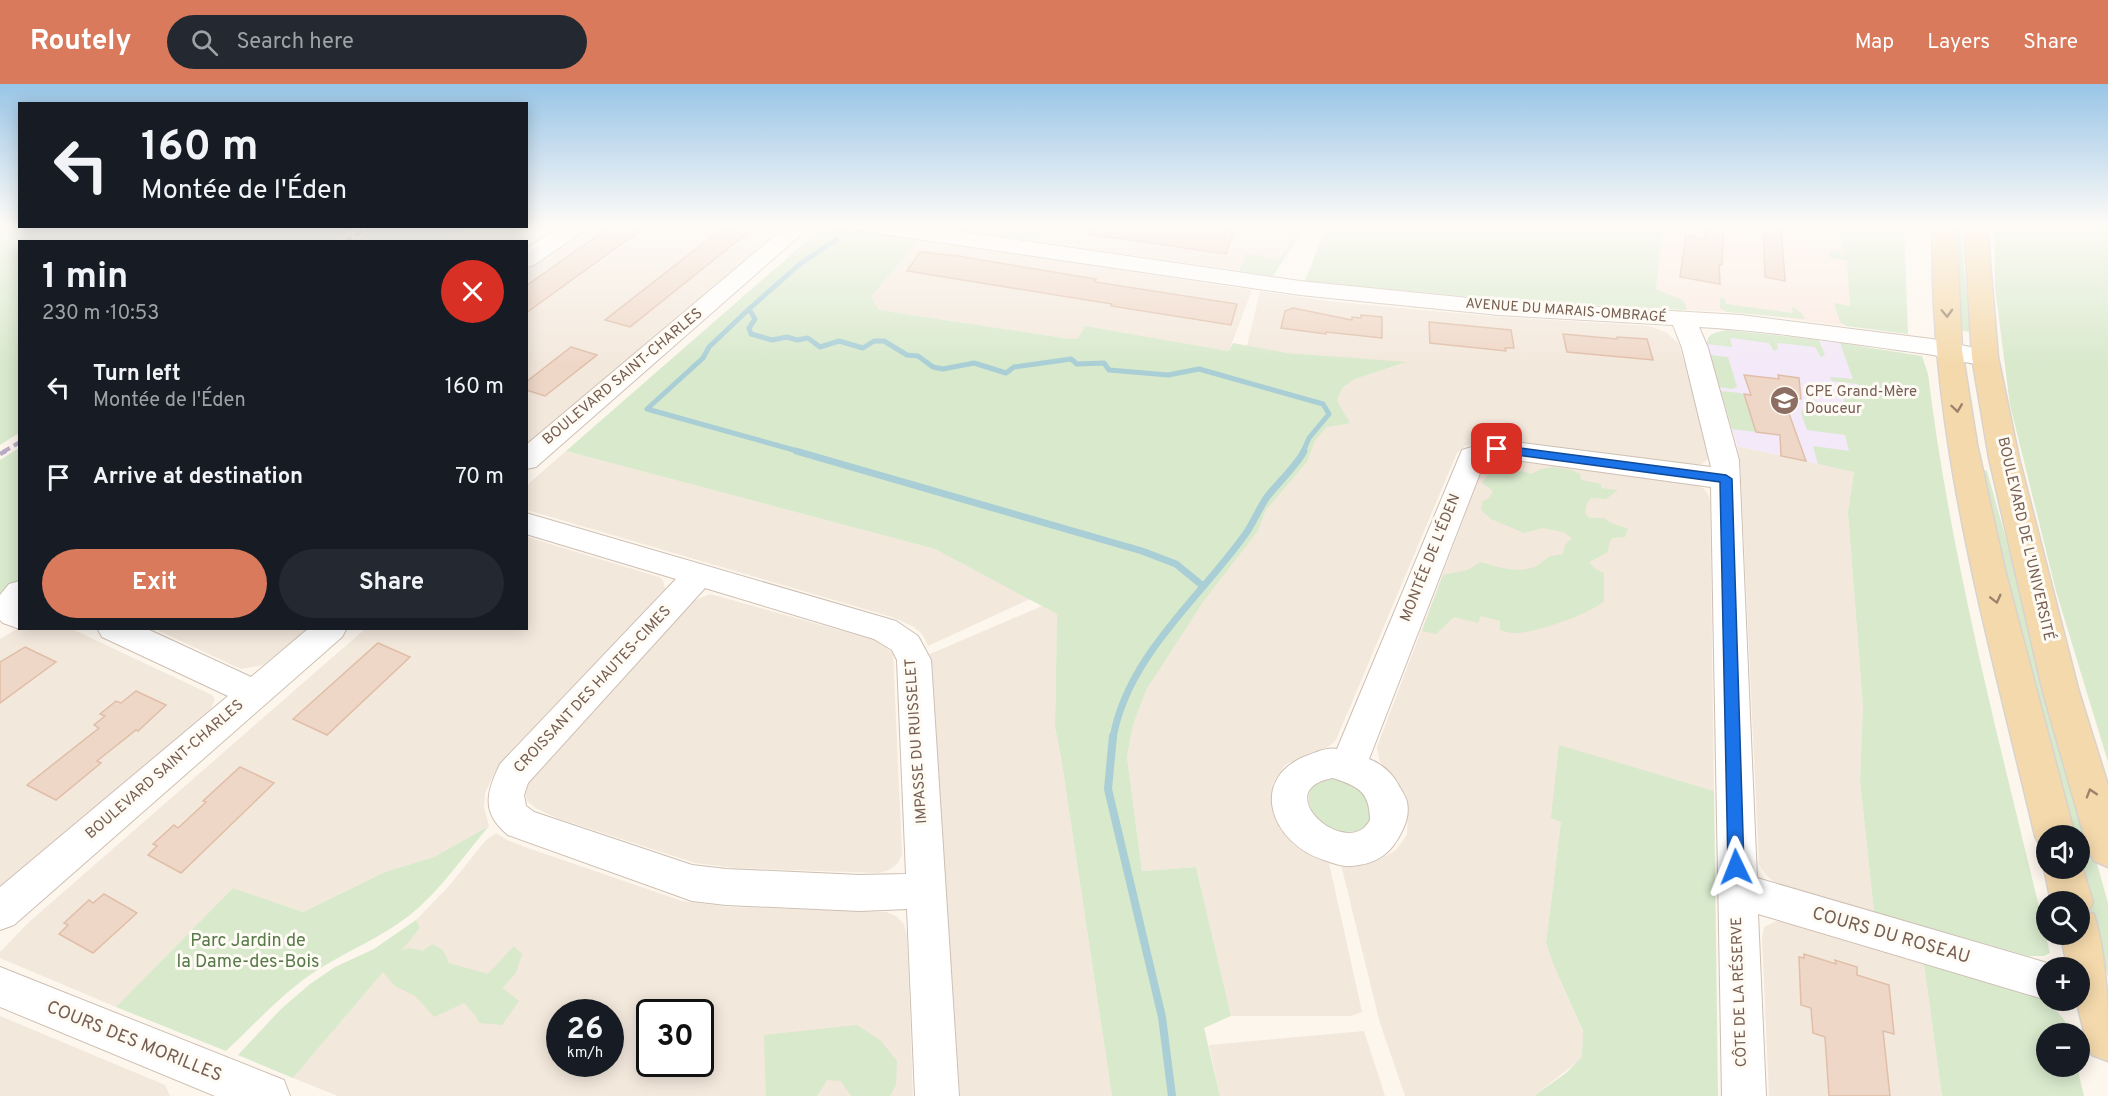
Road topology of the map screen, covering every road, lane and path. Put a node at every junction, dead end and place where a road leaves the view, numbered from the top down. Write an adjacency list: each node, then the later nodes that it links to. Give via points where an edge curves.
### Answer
1 (747, 271): 7 (street, BOULEVARD SAINT-CHARLES)
2 (1185, 271): 5 (street, AVENUE DU MARAIS-OMBRAGÉ, via 1300,288 1499,308)
3 (1952, 271): 6 (main road, BOULEVARD DE L'UNIVERSITÉ, one-way to 6)
4 (1972, 271): 6 (main road, BOULEVARD DE L'UNIVERSITÉ)
5 (1683, 319): 6 (street, AVENUE DU MARAIS-OMBRAGÉ, via 1766,325); 8 (street, CÔTE DE LA RÉSERVE, via 1724,452)
6 (1967, 354): 15 (main road, BOULEVARD DE L'UNIVERSITÉ, one-way to 15, via 1962,444); 16 (main road, BOULEVARD DE L'UNIVERSITÉ, one-way to 6, via 2056,669 2011,490)
7 (528, 458)
8 (1726, 479): 14 (street, MONTÉE DE L'ÉDEN, via 1507,450 1488,450 1472,457); 17 (street, CÔTE DE LA RÉSERVE)
9 (528, 524): 10 (street, IMPASSE DU RUISSELET)
10 (699, 574): 18 (street, IMPASSE DU RUISSELET, via 885,630 906,643 914,660); 18 (street, CROISSANT DES HAUTES-CIMES, via 513,775 506,795 508,814 521,824 692,883 890,894)
11 (116, 630): 13 (street)
12 (329, 630): 13 (street, BOULEVARD SAINT-CHARLES)
13 (255, 694): 19 (street, BOULEVARD SAINT-CHARLES)
14 (1349, 765)
15 (2052, 825)
16 (2108, 849)
17 (1737, 890): 20 (street, COURS DU ROSEAU); 27 (street, CÔTE DE LA RÉSERVE)
18 (926, 891): 26 (street, IMPASSE DU RUISSELET)
19 (0, 912)
20 (2036, 978)
21 (0, 987): 24 (street, COURS DES MORILLES)
22 (2090, 998): 23 (main road)
23 (2108, 1039)
24 (217, 1087): 25 (street, COURS DES MORILLES)
25 (268, 1096)
26 (937, 1096)
27 (1744, 1096)

